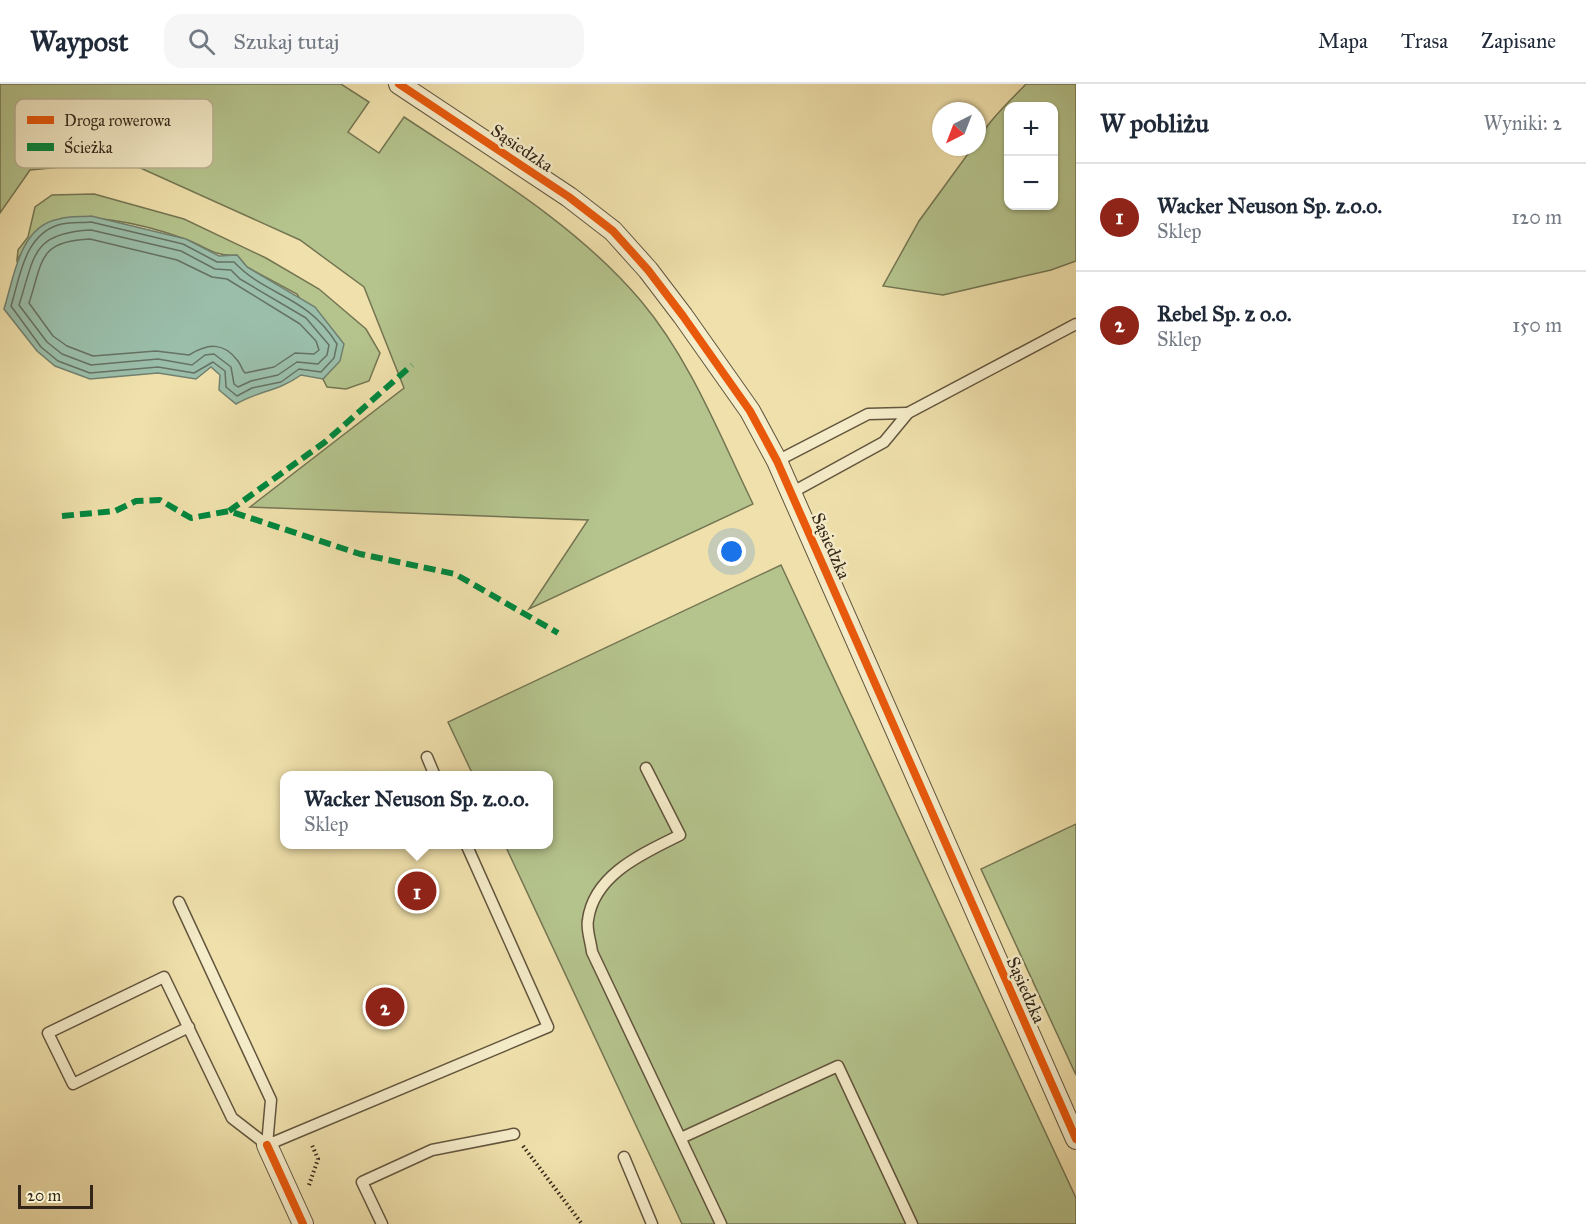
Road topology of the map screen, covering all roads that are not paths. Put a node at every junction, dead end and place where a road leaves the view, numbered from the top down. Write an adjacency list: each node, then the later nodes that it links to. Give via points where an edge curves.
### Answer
1 (399, 84): 4 (street, Sąsiedzka, via 569,197 612,231 683,316 750,411)
2 (1076, 324): 3 (lane)
3 (908, 413): 4 (lane, via 868,414); 5 (lane, via 884,442)
4 (777, 461): 5 (street, Sąsiedzka)
5 (792, 494): 12 (street, Sąsiedzka)
6 (427, 757): 8 (lane)
7 (646, 768): 14 (lane, via 680,835 628,861 598,892 588,920 592,952)
8 (433, 771)
9 (468, 849): 15 (lane, via 548,1027)
10 (179, 902): 15 (lane, via 271,1100)
11 (189, 1028): 11 (lane, via 164,977 48,1033 73,1084); 15 (lane, via 232,1118)
12 (1074, 1129)
13 (514, 1134): 18 (lane, via 432,1150 363,1182)
14 (681, 1138): 20 (lane); 21 (lane, via 838,1065)
15 (267, 1145): 17 (street)
16 (624, 1157): 19 (lane)
17 (303, 1224)
18 (382, 1224)
19 (652, 1224)
20 (721, 1224)
21 (912, 1224)

